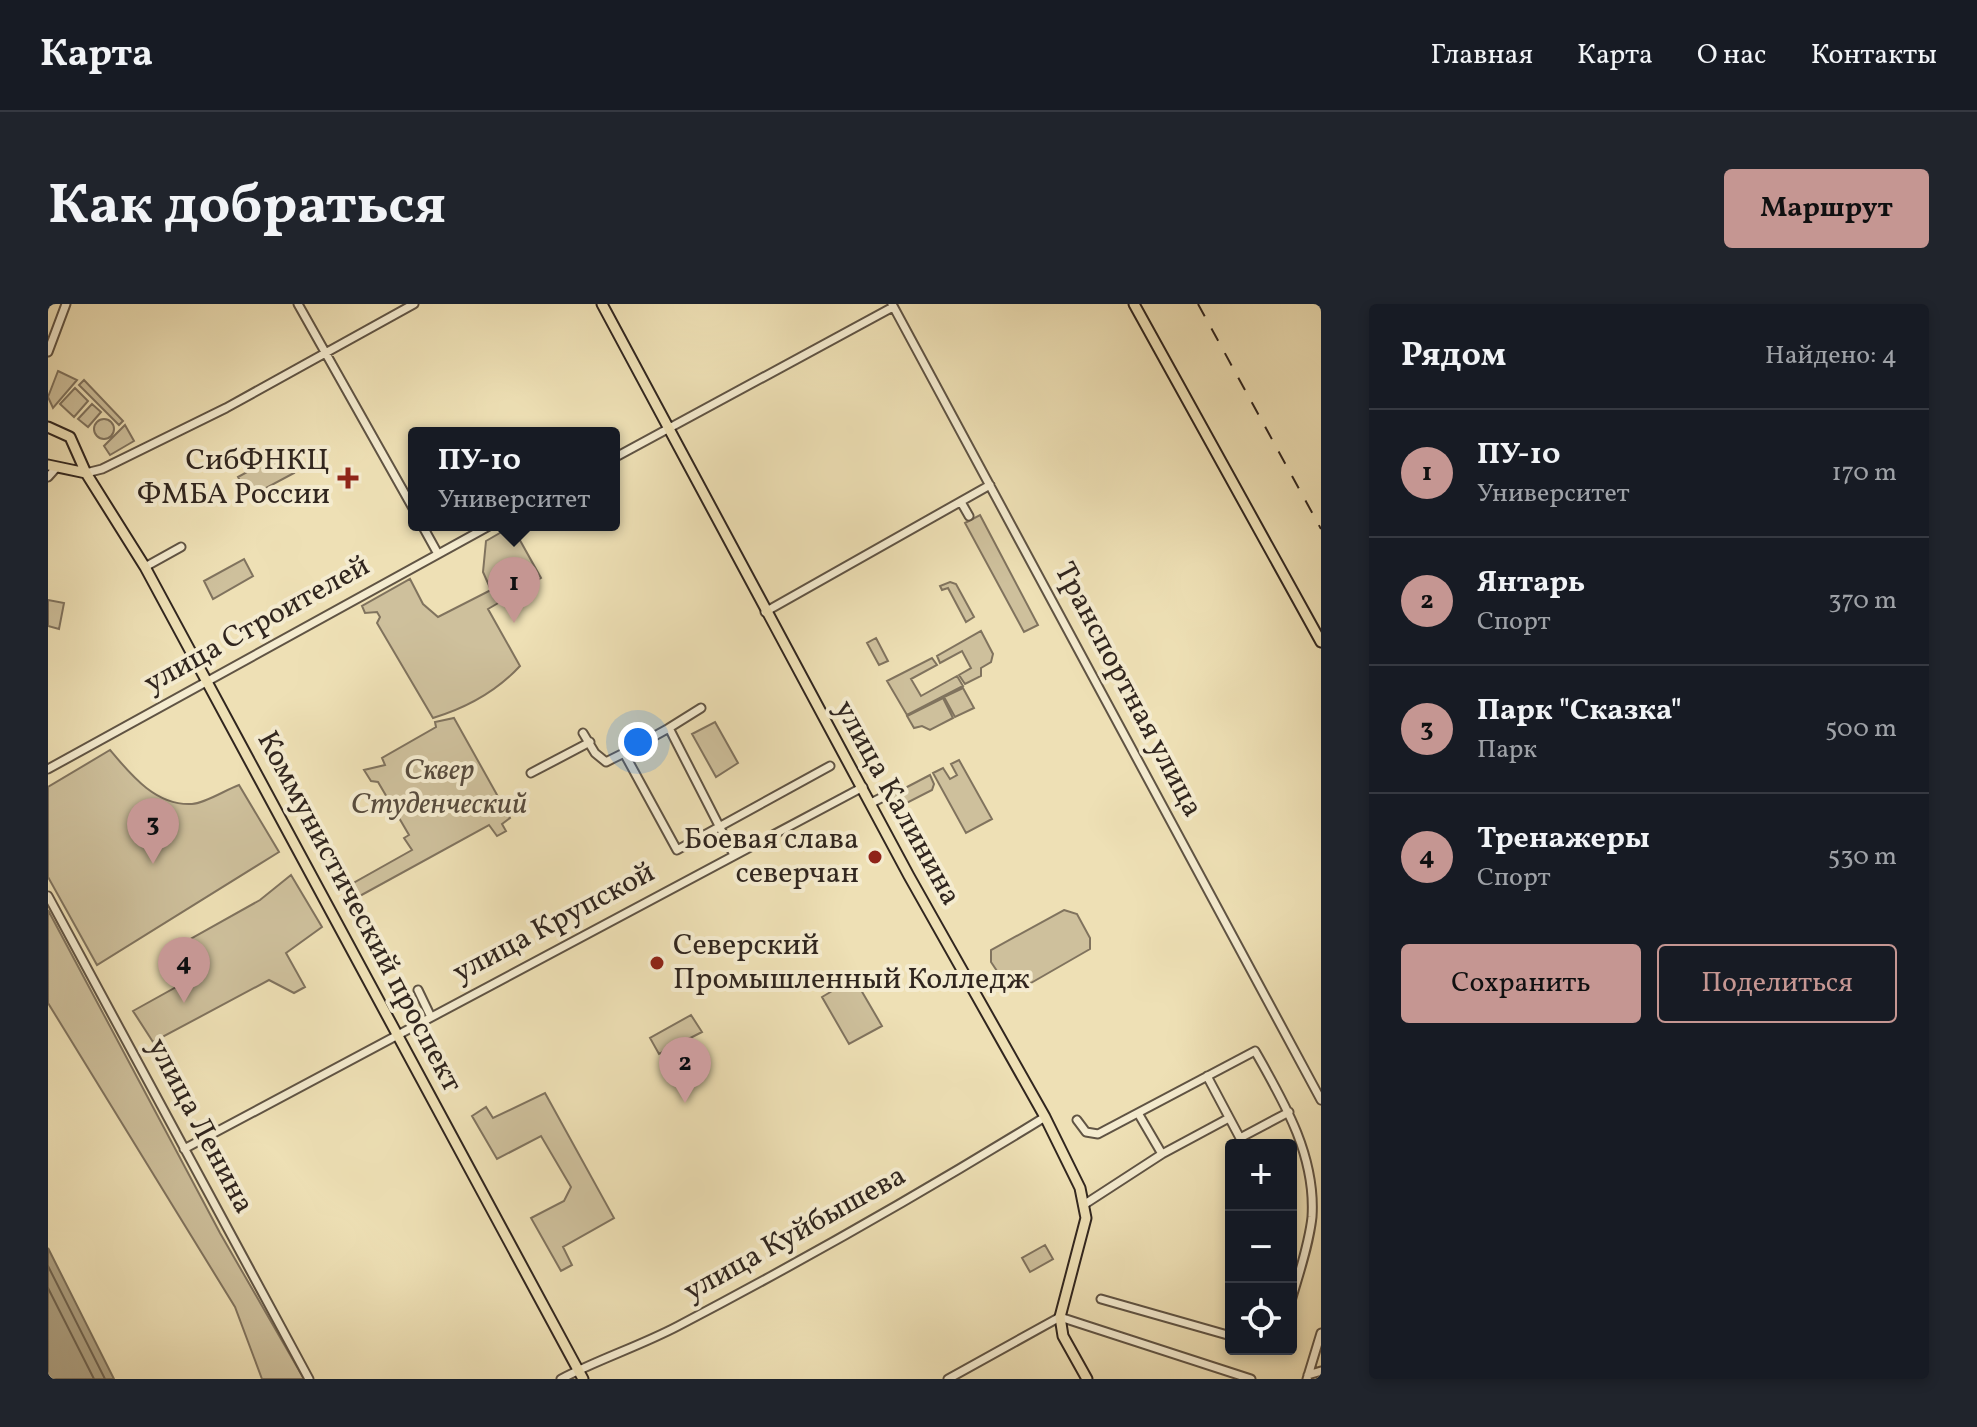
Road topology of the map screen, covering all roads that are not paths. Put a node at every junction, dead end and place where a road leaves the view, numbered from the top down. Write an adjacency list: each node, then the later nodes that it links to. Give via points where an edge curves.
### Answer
1 (66, 304): 7 (street)
2 (298, 304): 8 (street)
3 (414, 304): 8 (street)
4 (602, 304): 10 (main road, улица Калинина)
5 (1134, 304): 27 (main road)
6 (892, 306): 10 (street); 17 (street, Транспортная улица)
7 (48, 352)
8 (325, 353): 15 (street, via 226,408); 18 (street)
9 (48, 427): 11 (main road)
10 (667, 429): 13 (street); 26 (main road, улица Калинина)
11 (53, 432): 12 (main road, via 68,435)
12 (75, 447): 14 (main road, via 69,462); 15 (main road, Коммунистический проспект)
13 (620, 455)
14 (52, 466): 15 (main road); 16 (street)
15 (86, 473): 25 (main road, Коммунистический проспект)
16 (48, 477)
17 (990, 485): 19 (street); 47 (street, Транспортная улица)
18 (408, 499)
19 (961, 502): 20 (street); 26 (street)
20 (969, 516)
21 (425, 531): 24 (street)
22 (480, 531): 24 (street, улица Строителей)
23 (181, 547): 25 (street)
24 (438, 554): 28 (street, улица Строителей)
25 (145, 567): 28 (main road, Коммунистический проспект)
26 (765, 612): 37 (main road, улица Калинина)
27 (1321, 642)
28 (206, 680): 35 (street, улица Строителей); 45 (main road, Коммунистический проспект)
29 (701, 708): 30 (street)
30 (669, 728): 33 (street); 40 (street)
31 (583, 733): 32 (street)
32 (590, 742): 33 (street, via 606,762); 36 (street)
33 (624, 753): 40 (street, via 677,850)
34 (830, 766): 40 (street)
35 (48, 769)
36 (531, 773)
37 (863, 787): 39 (main road, улица Калинина); 41 (street, улица Крупской)
38 (885, 796): 39 (street)
39 (871, 803): 50 (main road, улица Калинина)
40 (719, 828): 41 (street)
41 (734, 855): 44 (street, улица Крупской)
42 (48, 896): 53 (street, улица Ленина)
43 (418, 990): 44 (street)
44 (430, 1015): 45 (street, улица Крупской)
45 (398, 1034): 53 (street, улица Крупской); 62 (main road, Коммунистический проспект)
46 (1207, 1076): 48 (street, via 1255,1051); 49 (street); 51 (street)
47 (1321, 1100)
48 (1289, 1112): 51 (street, via 1240,1138); 56 (street, via 1301,1140 1312,1215)
49 (1138, 1113): 52 (street, via 1098,1134 1086,1132); 54 (street)
50 (1045, 1117): 55 (main road, улица Калинина); 62 (street, улица Куйбышева, via 960,1170)
51 (1229, 1118): 54 (street)
52 (1077, 1120)
53 (184, 1149): 64 (street, улица Ленина)
54 (1162, 1154): 55 (street)
55 (1085, 1204): 58 (main road, via 1086,1218)
56 (1295, 1283)
57 (1101, 1299): 60 (street)
58 (1060, 1317): 66 (street); 67 (main road, via 1063,1336); 68 (street)
59 (1321, 1333): 63 (street)
60 (1225, 1334)
61 (1321, 1371): 63 (street)
62 (581, 1374): 65 (street, улица Куйбышева)
63 (1308, 1377)
64 (309, 1379)
65 (561, 1379)
66 (948, 1379)
67 (1087, 1379)
68 (1251, 1379)

